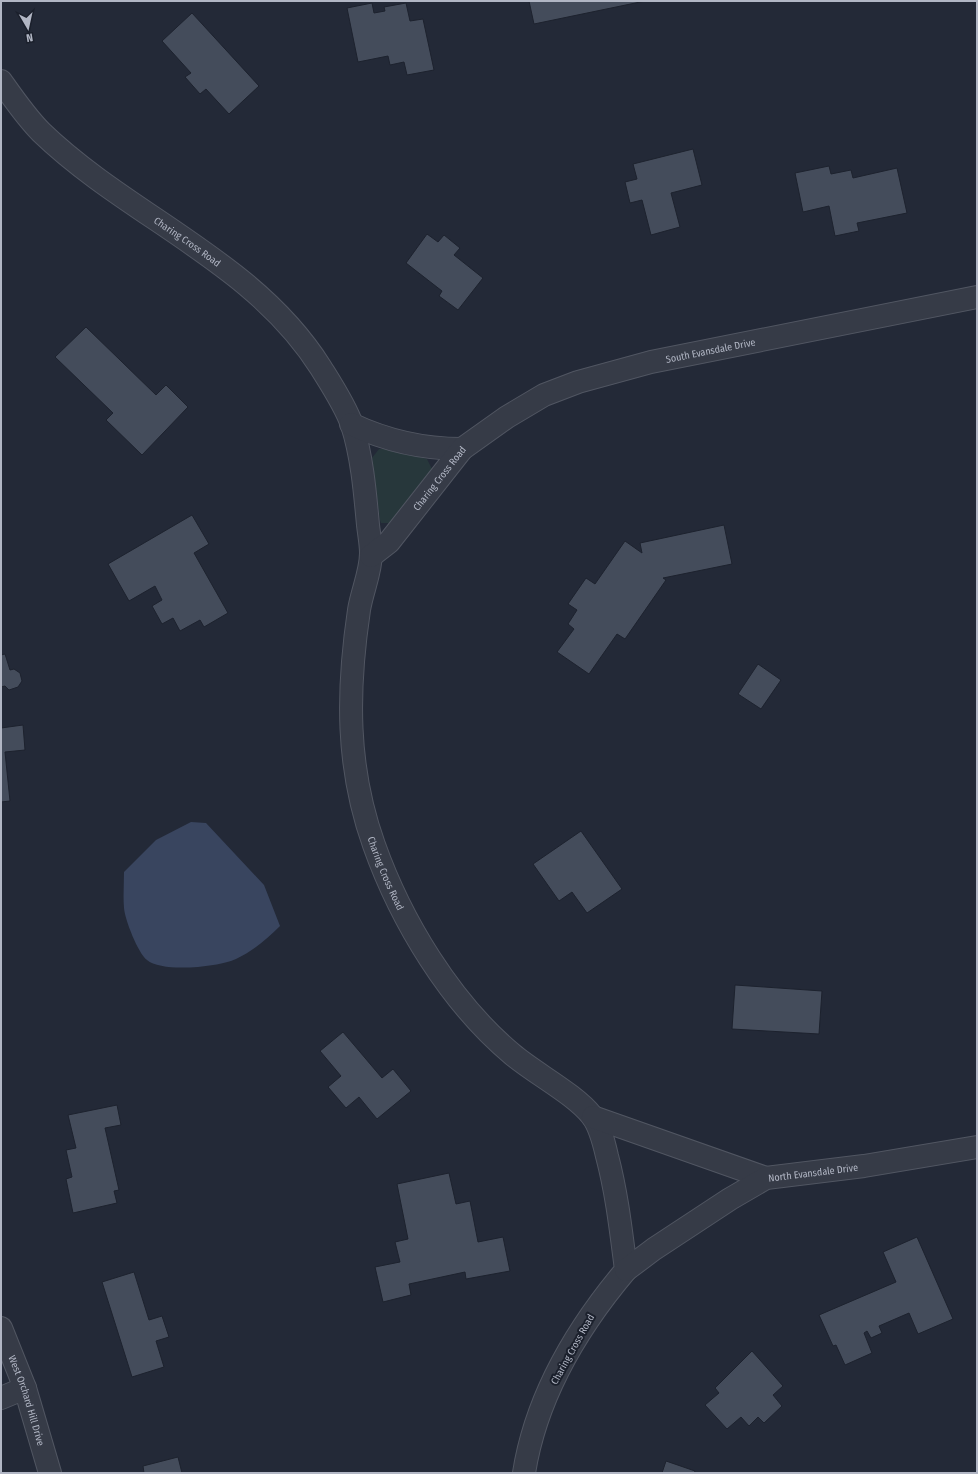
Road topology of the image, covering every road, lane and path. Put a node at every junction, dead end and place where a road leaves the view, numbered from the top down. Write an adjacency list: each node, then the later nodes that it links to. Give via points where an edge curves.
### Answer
1 (1, 81): 3 (street, Charing Cross Road, via 39,130 80,166 211,257 262,298 313,356)
2 (977, 297): 4 (street, South Evansdale Drive, via 613,371 544,395 506,417)
3 (351, 424): 4 (street, Charing Cross Road, via 378,436 406,444 436,449); 5 (street, Charing Cross Road, via 365,492)
4 (462, 449): 5 (street, Charing Cross Road, via 389,542)
5 (371, 556): 6 (street, Charing Cross Road, via 360,607 354,656 350,737 355,778 373,844 385,874 413,928 458,997 513,1055 578,1102)
6 (593, 1117): 8 (street, Charing Cross Road); 9 (street, Charing Cross Road, via 604,1144 617,1198)
7 (977, 1147): 8 (street, North Evansdale Drive, via 864,1166)
8 (766, 1178): 9 (street, North Evansdale Drive, via 730,1199)
9 (626, 1270): 14 (street, Charing Cross Road, via 588,1320 564,1360 540,1415)
10 (1, 1328): 11 (street, West Orchard Hill Drive)
11 (25, 1388): 12 (street); 13 (street, West Orchard Hill Drive)
12 (1, 1398)
13 (50, 1473)
14 (524, 1473)

